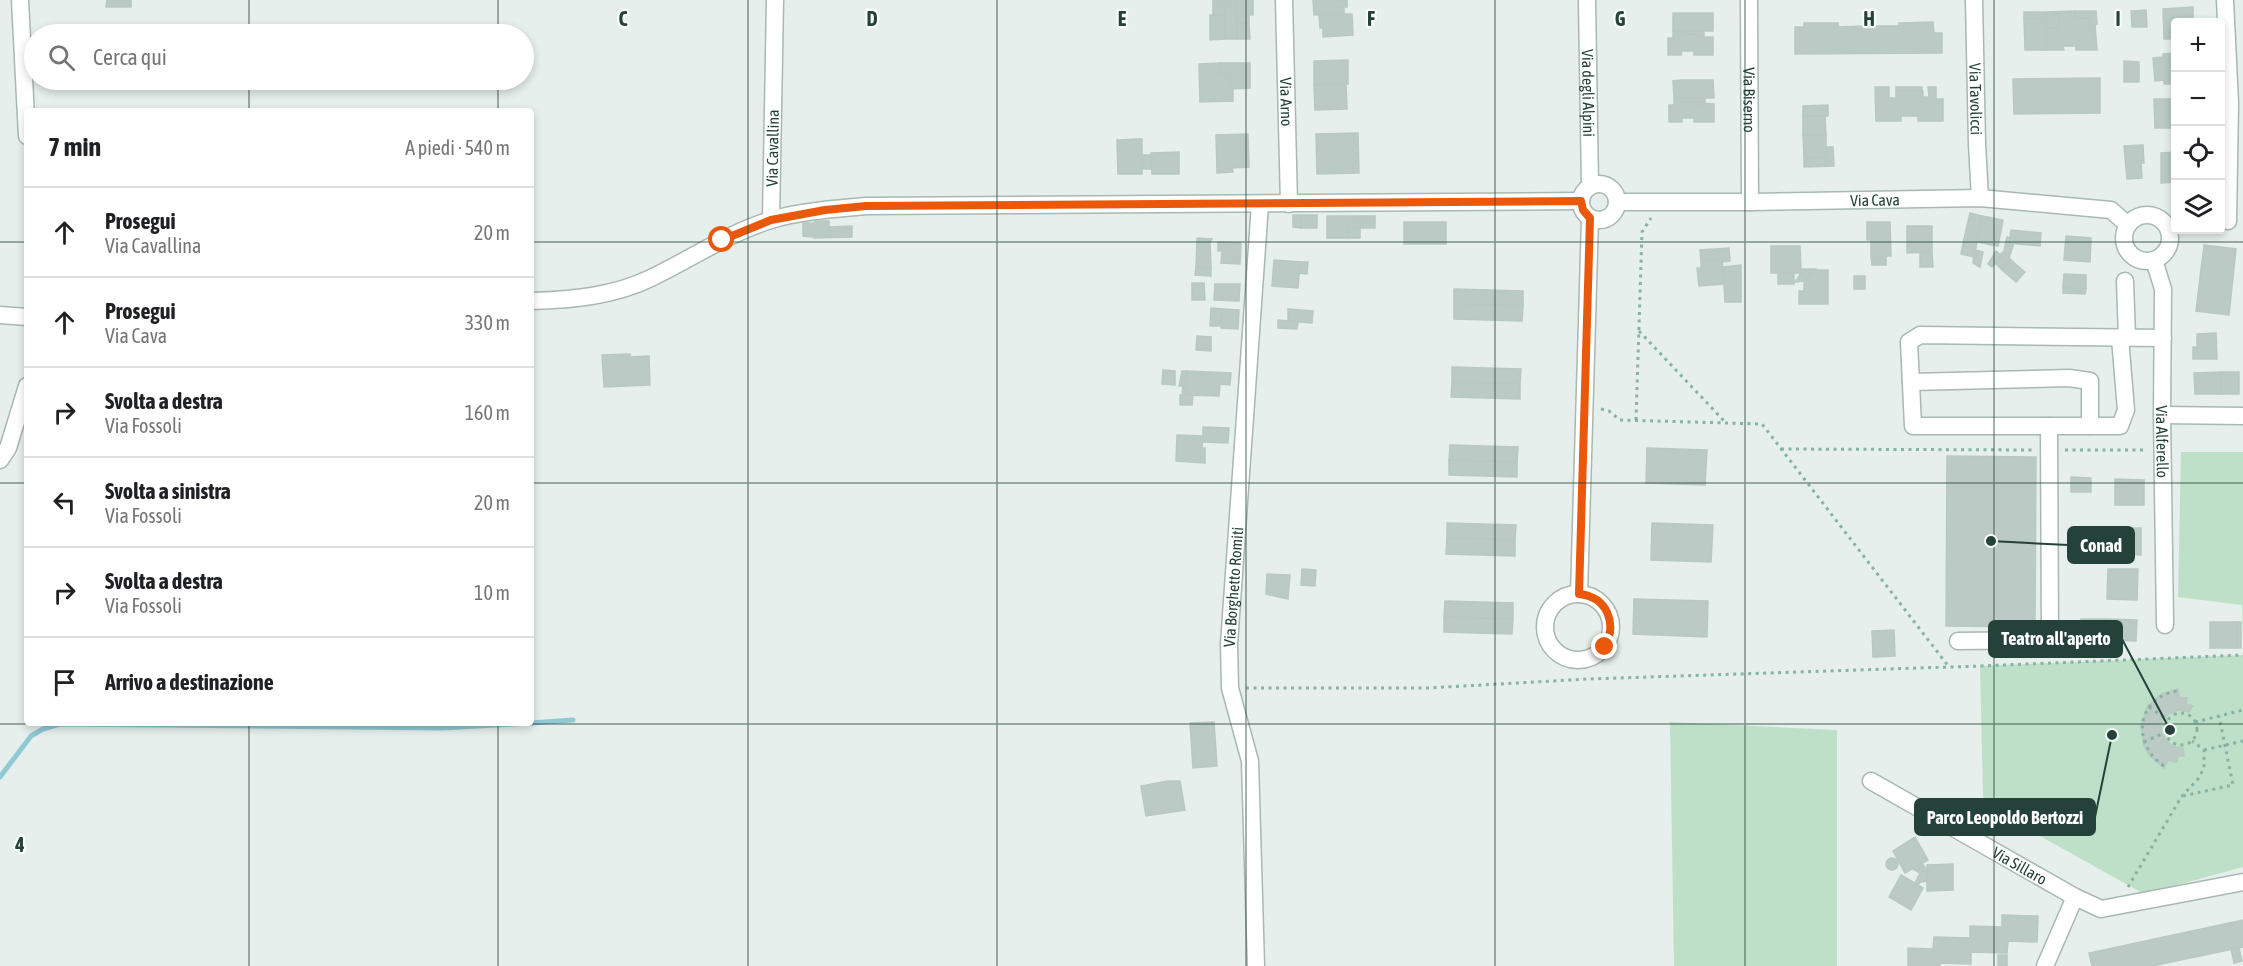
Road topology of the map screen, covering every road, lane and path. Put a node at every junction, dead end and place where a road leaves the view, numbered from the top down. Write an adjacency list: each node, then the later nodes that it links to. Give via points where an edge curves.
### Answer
1 (20, 0): 8 (street)
2 (775, 0): 20 (street, Via Cavallina)
3 (1284, 0): 18 (street, Via Arno)
4 (1587, 0): 12 (street, Via degli Alpini)
5 (1749, 0): 16 (street, Via Biserno)
6 (1974, 0): 13 (street, Via Tavolicci)
7 (2225, 0): 10 (street)
8 (24, 78)
9 (25, 90): 11 (street)
10 (2237, 103): 21 (street)
11 (26, 108)
12 (1586, 194): 14 (street, via 1595,185 1606,186 1614,192); 18 (street); 19 (street, via 1583,210)
13 (1980, 198): 16 (street, Via Cava); 22 (street, Via Cava, via 2111,210)
14 (1617, 202): 15 (street, Via Cava); 19 (street, via 1610,216)
15 (1653, 202): 16 (street, Via Cava); 30 (path, via 1652,217 1642,232)
16 (1750, 202)
17 (1260, 204): 18 (street); 20 (street, via 866,206); 51 (street, Via Borghetto Romiti, via 1229,644)
18 (1289, 204)
19 (1590, 218): 35 (street)
20 (771, 220): 27 (street, via 722,240 650,279 606,295)
21 (2231, 222)
22 (2128, 225): 23 (street, via 2139,216 2153,215); 25 (street, via 2124,238 2128,252 2140,260)
23 (2171, 226)
24 (2171, 234): 25 (street, via 2169,248)
25 (2154, 260): 32 (street, Via Alferello, via 2163,289)
26 (2125, 281): 31 (street)
27 (534, 302)
28 (0, 315): 29 (street)
29 (24, 317)
30 (1639, 331): 38 (path); 39 (path)
31 (2124, 338): 32 (street); 33 (street, via 1920,335 1909,342); 41 (street, via 2126,410 2120,426)
32 (2163, 339): 36 (street, Via Alferello)
33 (1911, 382): 40 (street, via 1913,426); 41 (street, via 2069,378 2090,381)
34 (24, 396): 45 (street, via 8,448)
35 (1585, 409): 38 (path, via 1605,409 1616,418); 46 (street)
36 (2162, 415): 37 (street); 44 (street, Via Alferello)
37 (2243, 416)
38 (1636, 420): 39 (path)
39 (1726, 423): 42 (path, via 1762,424)
40 (2049, 426): 41 (street); 43 (street)
41 (2090, 426)
42 (1781, 449): 43 (path); 50 (path)
43 (2049, 450): 44 (path); 48 (street, via 2050,640)
44 (2162, 450): 47 (street, Via Alferello)
45 (0, 460)
46 (1579, 594)
47 (2165, 625)
48 (1958, 641)
49 (2243, 655): 50 (path)
50 (1949, 668): 51 (path, via 1428,688)
51 (1230, 688): 70 (street, Via Borghetto Romiti, via 1250,760)
52 (2177, 691): 53 (path)
53 (2149, 707): 56 (path); 61 (path, via 2142,725)
54 (2243, 710): 55 (path)
55 (2219, 716): 57 (path); 62 (path)
56 (2168, 720): 57 (path, via 2182,713); 58 (path)
57 (2195, 722): 59 (path, via 2197,730)
58 (2165, 733): 59 (path, via 2176,745); 61 (path)
59 (2192, 741): 63 (path)
60 (2243, 741): 62 (path)
61 (2144, 742): 64 (path, via 2150,754)
62 (2225, 745): 63 (path); 66 (path, via 2233,785)
63 (2204, 750): 66 (path, via 2204,768)
64 (2164, 766)
65 (1871, 781): 68 (street, Via Sillaro)
66 (2182, 796): 69 (path)
67 (2243, 882): 69 (street, Via Sillaro)
68 (2075, 897): 69 (street, Via Sillaro, via 2101,909); 71 (street)
69 (2117, 906)
70 (1256, 966)
71 (2044, 966)

